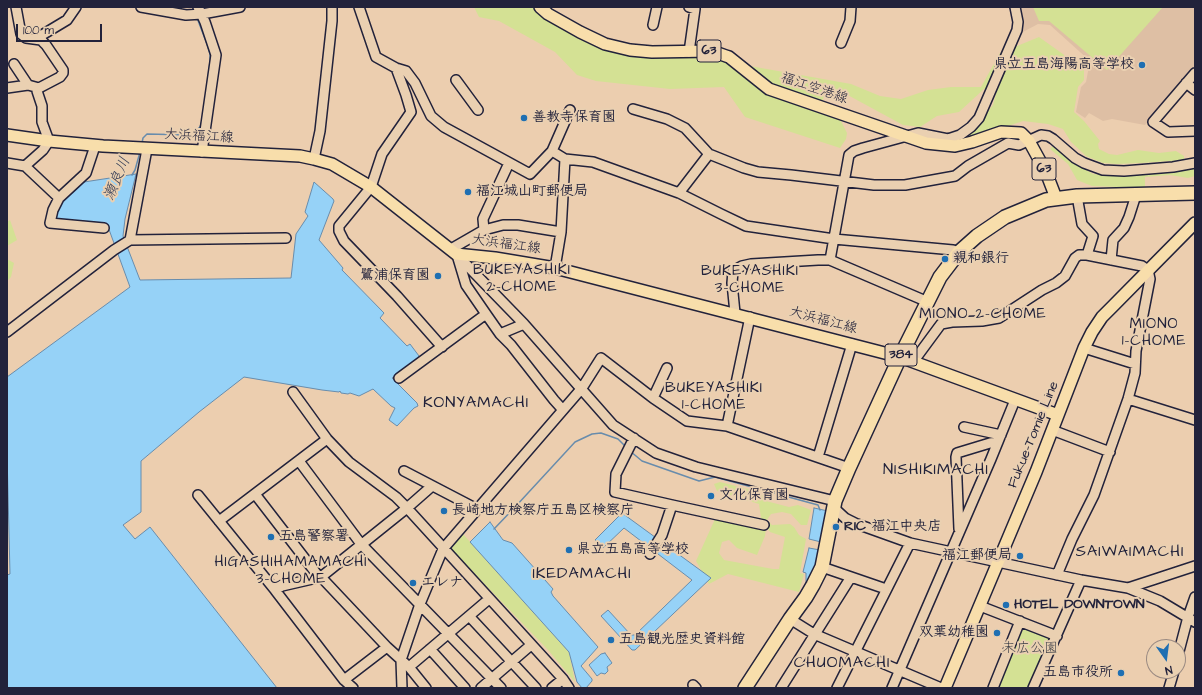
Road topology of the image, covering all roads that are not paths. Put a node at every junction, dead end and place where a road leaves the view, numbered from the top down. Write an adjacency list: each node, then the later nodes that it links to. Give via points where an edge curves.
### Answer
1 (16, 7): 14 (street, via 21,34 26,38)
2 (76, 7): 14 (street, via 67,20 42,35)
3 (141, 7): 12 (street, via 186,15)
4 (240, 7): 12 (street)
5 (332, 7): 40 (street, via 320,131)
6 (359, 7): 18 (street, via 376,57)
7 (540, 7): 16 (main road, 福江空港線 / 63, via 548,14 605,44 630,50)
8 (657, 7): 13 (street)
9 (689, 7): 16 (street, via 695,9)
10 (851, 7): 15 (street, via 850,21)
11 (1015, 7): 31 (street, via 1017,30 979,118 960,135 948,139 918,134)
12 (200, 11): 37 (street, via 216,55)
13 (653, 25)
14 (41, 40): 24 (street, via 63,73)
15 (841, 43)
16 (689, 52): 31 (main road, 福江空港線 / 63, via 712,51 729,57 769,89)
17 (14, 64): 22 (street)
18 (396, 68): 42 (street, via 406,71 415,82 431,116 444,127); 46 (street, via 411,112 382,154)
19 (1195, 73): 21 (street)
20 (456, 80): 27 (street)
21 (1186, 83): 25 (street); 29 (street, via 1153,122 1168,132)
22 (28, 85): 23 (street); 24 (street)
23 (7, 88)
24 (39, 88): 32 (street, via 37,91 42,106 42,122)
25 (1195, 90)
26 (633, 109): 38 (street, via 667,118 685,128)
27 (478, 110)
28 (570, 110): 36 (street)
29 (1195, 131)
30 (7, 135): 32 (main road, 大浜福江線)
31 (907, 137): 33 (main road, 福江空港線 / 63, via 926,143 955,146 1002,132 1021,134); 45 (street, via 854,151 849,155)
32 (49, 141): 34 (main road, 大浜福江線); 44 (street)
33 (1029, 141): 43 (street, via 1038,136 1048,136 1075,158 1103,170 1124,171); 45 (street, via 1019,145 1008,143 955,176 905,185); 52 (main road, 63, via 1046,172)
34 (95, 146): 35 (main road, 大浜福江線); 51 (street, via 86,172)
35 (147, 149): 37 (main road, 大浜福江線); 59 (street)
36 (552, 151): 39 (street); 42 (street, via 530,174)
37 (202, 152): 40 (main road, 大浜福江線, via 300,156)
38 (709, 154): 45 (street, via 758,172); 47 (street)
39 (565, 159): 47 (street, via 593,162); 56 (street)
40 (314, 160): 46 (main road, 大浜福江線, via 332,164)
41 (7, 163): 44 (street)
42 (508, 163): 55 (street, via 483,219)
43 (1195, 163)
44 (25, 166): 51 (street)
45 (844, 182): 58 (street)
46 (371, 188): 60 (main road, 大浜福江線); 75 (street, via 339,226 339,231 344,241)
47 (679, 193): 58 (street, via 746,226)
48 (1195, 193): 49 (highway, 384)
49 (1136, 195): 50 (highway, 384); 64 (street, via 1124,228 1113,240)
50 (1077, 196): 52 (highway, 384); 62 (street, via 1082,224 1093,236)
51 (59, 198): 54 (street, via 50,223)
52 (1056, 198): 61 (highway, 384, via 1034,204 1005,217)
53 (1195, 223): 66 (main road, Fukue-Tomie Line)
54 (104, 228)
55 (484, 230): 56 (street, via 503,225 518,225); 60 (street)
56 (561, 232): 65 (street)
57 (286, 238): 59 (street)
58 (834, 238): 61 (street); 63 (street)
59 (130, 240): 72 (street)
60 (454, 252): 65 (main road, 大浜福江線); 69 (street, via 466,285); 71 (street)
61 (959, 252): 67 (highway, 384, via 940,277)
62 (1087, 255): 64 (street); 78 (street, via 1075,258 1065,276 1056,283 999,318 941,324)
63 (830, 260): 67 (street); 68 (street, via 750,264 733,271)
64 (1111, 260): 66 (street, via 1142,266)
65 (555, 268): 68 (main road, 大浜福江線)
66 (1148, 270): 76 (main road, Fukue-Tomie Line, via 1102,317); 79 (street, via 1150,279)
67 (928, 302): 77 (highway, 384)
68 (735, 313): 70 (main road, 大浜福江線)
69 (486, 314): 73 (street); 75 (street)
70 (750, 317): 74 (main road, 大浜福江線); 90 (street)
71 (524, 324): 73 (street); 82 (street)
72 (7, 332)
73 (500, 334): 87 (street, via 511,344)
74 (852, 344): 77 (main road, 大浜福江線); 97 (street)
75 (442, 347): 81 (street)
76 (1084, 348): 79 (street); 88 (main road, Fukue-Tomie Line)
77 (900, 357): 78 (main road, 大浜福江線); 99 (highway, 384)
78 (912, 362): 86 (main road, 大浜福江線)
79 (1135, 364): 85 (street)
80 (667, 368): 84 (street)
81 (399, 378)
82 (582, 388): 84 (street, via 600,358); 87 (street); 93 (street, via 613,425)
83 (293, 392): 95 (street)
84 (653, 398): 90 (street, via 687,420)
85 (1128, 399): 89 (street); 96 (street)
86 (1015, 400): 88 (main road, 大浜福江線); 94 (street)
87 (563, 410): 107 (street)
88 (1058, 415): 92 (main road, Fukue-Tomie Line)
89 (1195, 420)
90 (726, 426): 97 (street)
91 (964, 427): 94 (street)
92 (1052, 430): 96 (street); 116 (main road, Fukue-Tomie Line)
93 (634, 438): 104 (street, via 656,453 696,467); 105 (street, via 616,474 615,492)
94 (999, 439): 110 (street); 110 (street, via 957,453)
95 (327, 440): 98 (street); 106 (street)
96 (1110, 452): 119 (street, via 1094,495)
97 (818, 457): 99 (street)
98 (298, 461): 102 (street); 112 (street)
99 (848, 468): 104 (highway, 384)
100 (404, 471): 101 (street)
101 (432, 486): 106 (street); 107 (street)
102 (255, 494): 108 (street); 120 (street)
103 (198, 495): 108 (street)
104 (834, 504): 111 (street, via 845,518); 118 (highway, 384)
105 (672, 505): 109 (street); 115 (street, via 662,535)
106 (407, 508): 112 (street); 113 (street)
107 (477, 509): 113 (street)
108 (219, 521): 125 (street)
109 (764, 524)
110 (959, 533): 114 (street)
111 (910, 543): 114 (street); 124 (street)
112 (361, 544): 120 (street); 128 (street)
113 (444, 549): 127 (street); 128 (street)
114 (950, 553): 116 (street); 145 (street)
115 (650, 554)
116 (998, 563): 119 (street); 129 (main road, Fukue-Tomie Line)
117 (1195, 566): 123 (street)
118 (822, 567): 121 (street); 131 (highway, 384, via 806,597)
119 (1056, 575): 122 (street)
120 (320, 577): 125 (street); 139 (street)
121 (851, 577): 124 (street); 135 (street)
122 (1081, 580): 123 (street); 136 (street)
123 (1128, 588): 132 (street, via 1160,601)
124 (886, 589): 141 (street)
125 (275, 590): 148 (street)
126 (1195, 597): 132 (street)
127 (490, 599): 130 (street); 138 (street)
128 (420, 604): 134 (street); 142 (street)
129 (980, 606): 133 (street); 163 (main road, Fukue-Tomie Line)
130 (469, 616): 134 (street); 143 (street)
131 (790, 619): 135 (street); 158 (highway, 384)
132 (1191, 619): 137 (street)
133 (1020, 621): 136 (street); 164 (street)
134 (448, 633): 140 (street); 146 (street)
135 (814, 634): 141 (street); 159 (street)
136 (1057, 636): 165 (street)
137 (1184, 639)
138 (532, 645): 143 (street); 147 (street)
139 (387, 647): 142 (street); 148 (street)
140 (430, 649): 144 (street); 152 (street)
141 (855, 651): 145 (street); 160 (street)
142 (401, 660): 144 (street); 150 (street)
143 (512, 662): 146 (street); 155 (street)
144 (409, 667): 151 (street)
145 (900, 671): 161 (street); 162 (street)
146 (492, 679): 153 (street); 154 (street)
147 (563, 679): 156 (street); 157 (street)
148 (344, 680): 149 (street)
149 (353, 688)
150 (402, 688)
151 (426, 688)
152 (465, 688)
153 (481, 688)
154 (501, 688)
155 (536, 688)
156 (552, 688)
157 (569, 688)
158 (745, 688)
159 (781, 688)
160 (837, 688)
161 (892, 688)
162 (940, 688)
163 (945, 688)
164 (993, 688)
165 (1033, 688)

